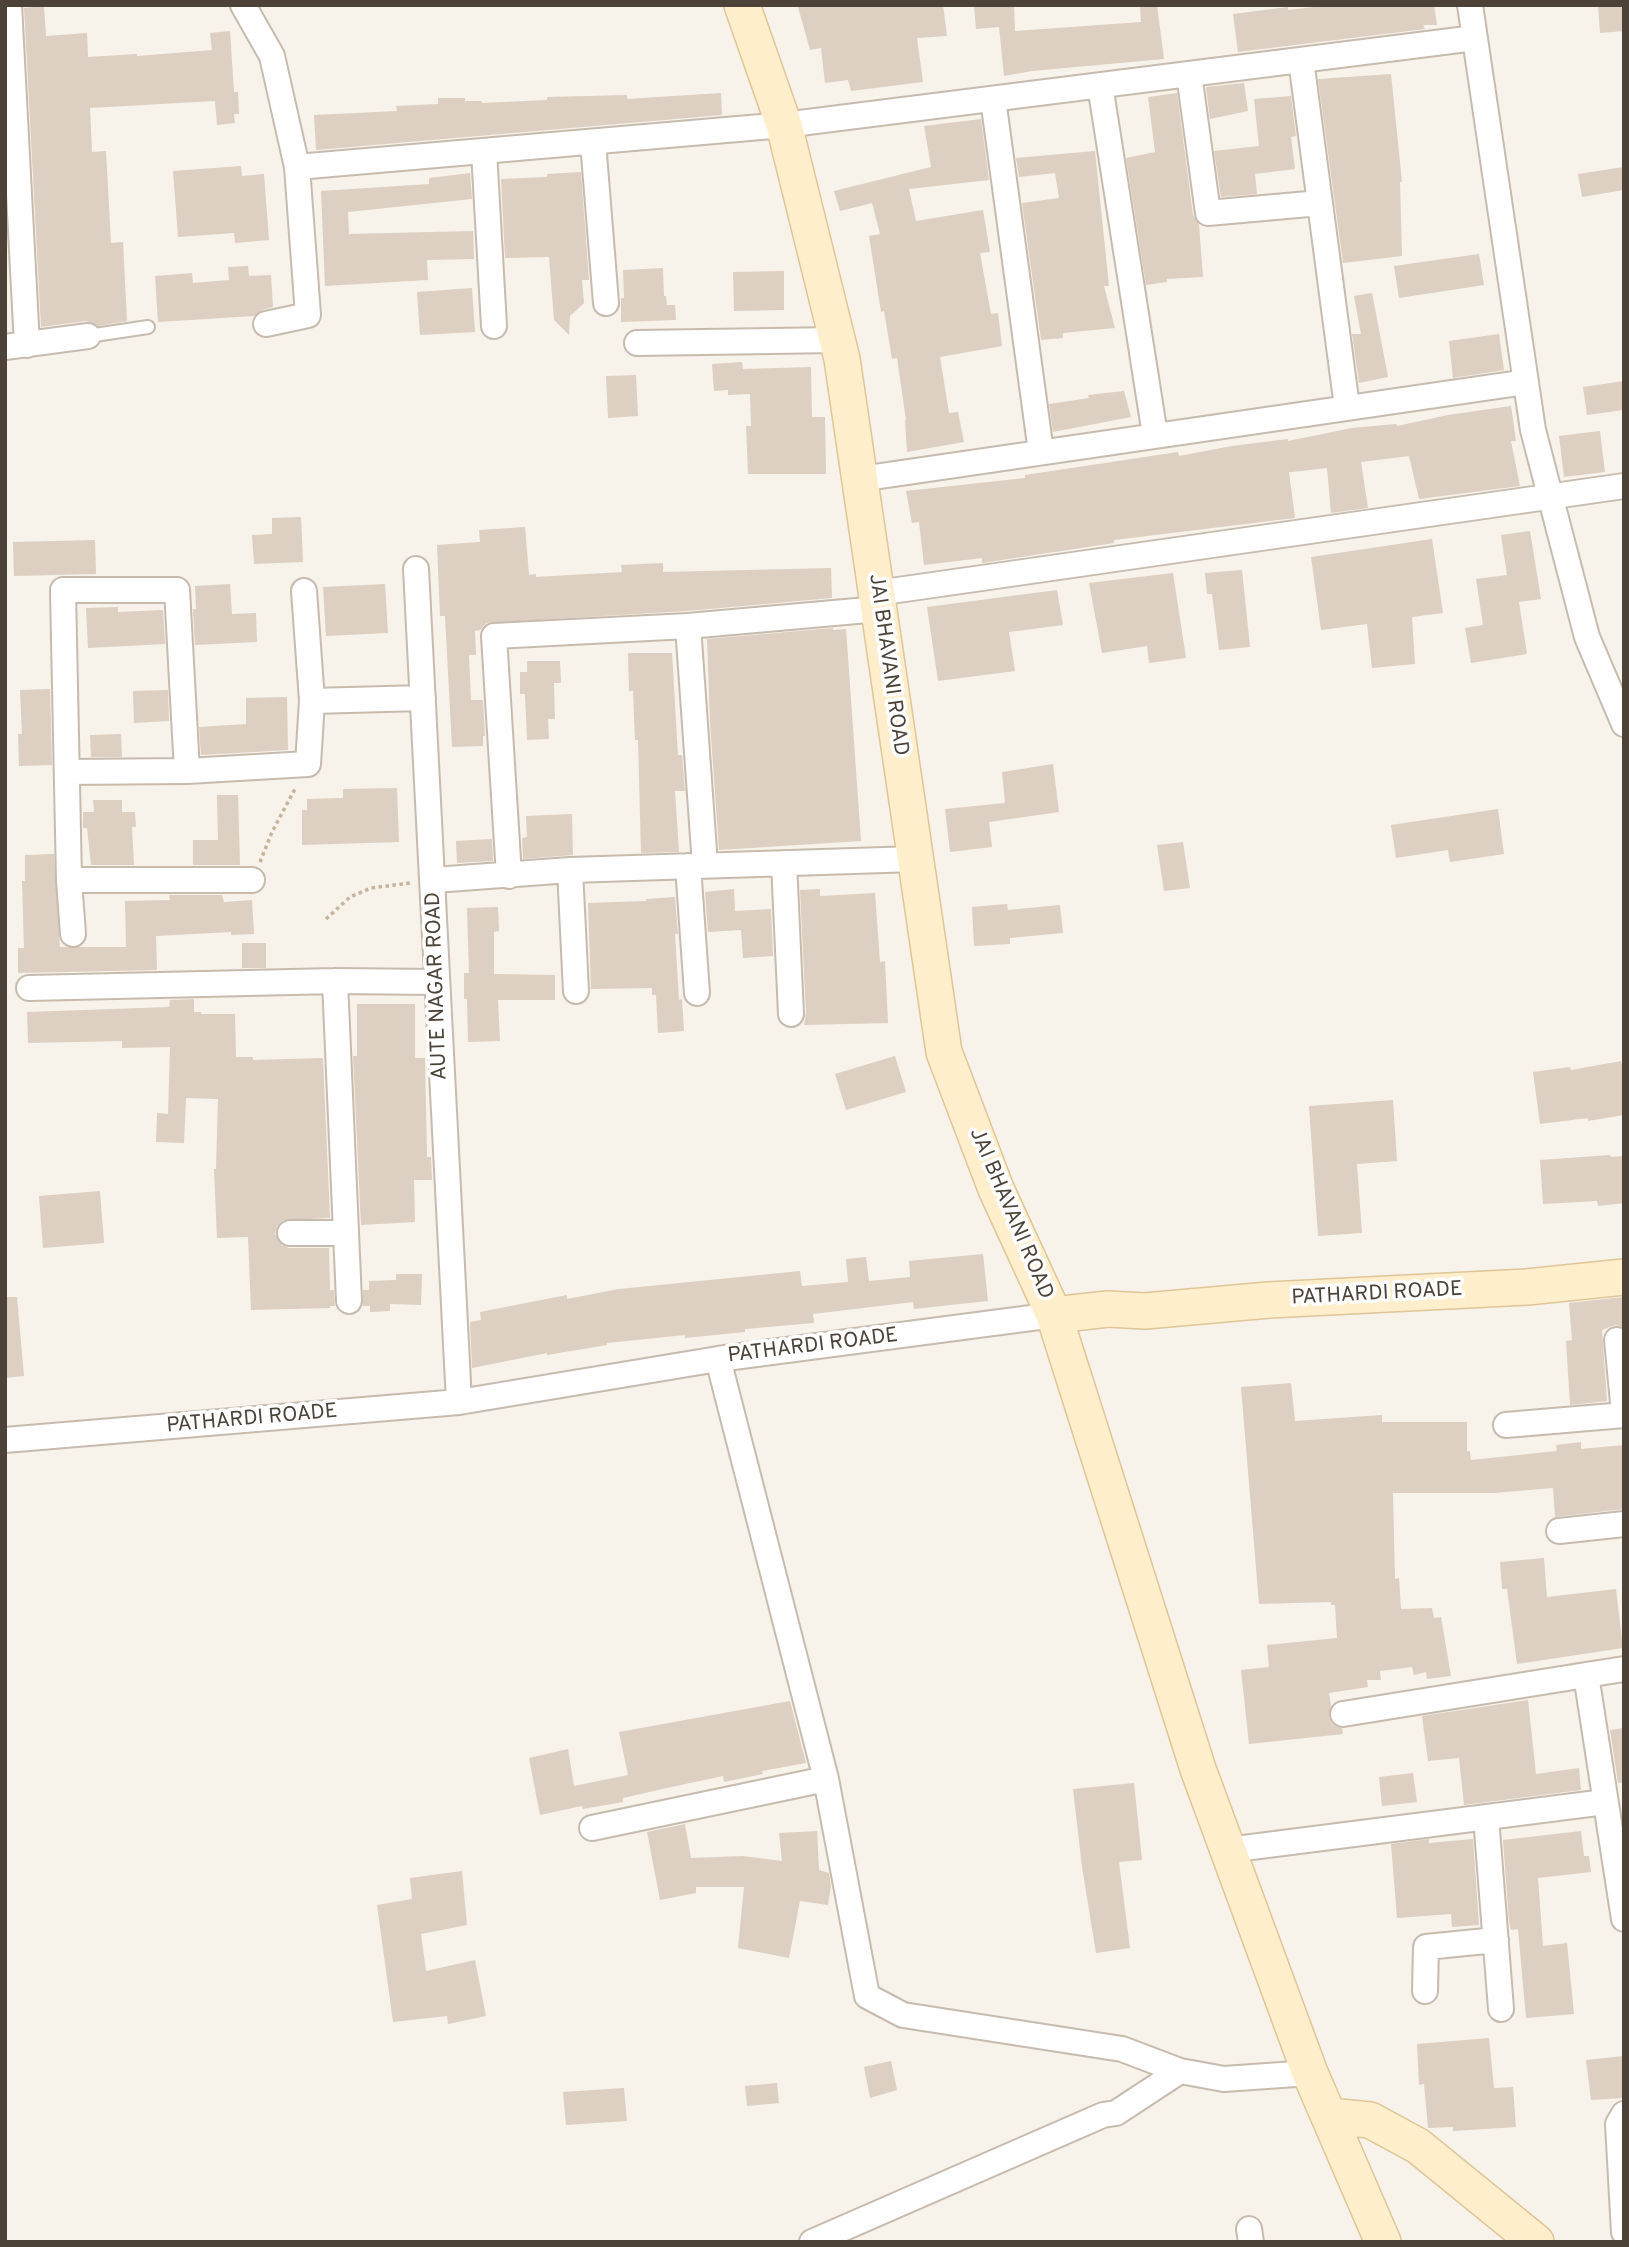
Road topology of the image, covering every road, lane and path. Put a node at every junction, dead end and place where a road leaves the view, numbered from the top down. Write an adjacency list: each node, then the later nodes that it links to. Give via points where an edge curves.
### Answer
1 (9, 5): 22 (street)
2 (243, 5): 13 (street, via 272,56)
3 (742, 5): 10 (street, JAI BHAVANI ROAD)
4 (1470, 5): 5 (street)
5 (1475, 38): 6 (street); 23 (street)
6 (1301, 60): 7 (street); 14 (street)
7 (1189, 74): 8 (street); 14 (street, via 1208,212)
8 (1100, 85): 9 (street); 25 (street)
9 (993, 99): 10 (street); 26 (street)
10 (784, 125): 11 (street); 20 (street, JAI BHAVANI ROAD)
11 (593, 142): 12 (street); 15 (street)
12 (484, 152): 13 (street); 17 (street)
13 (298, 167): 16 (street, via 308,315)
14 (1320, 203): 24 (street)
15 (606, 303)
16 (266, 324)
17 (494, 326)
18 (148, 327): 19 (lane)
19 (88, 336): 22 (street)
20 (837, 340): 21 (street); 27 (street, JAI BHAVANI ROAD)
21 (637, 343)
22 (16, 346)
23 (1526, 382): 24 (street); 29 (street)
24 (1347, 407): 25 (street)
25 (1155, 435): 26 (street)
26 (1041, 452): 27 (street)
27 (860, 479): 32 (street, JAI BHAVANI ROAD)
28 (1624, 486): 29 (street)
29 (1550, 495): 32 (street); 34 (street, via 1587,637)
30 (416, 569): 35 (street, AUTE NAGAR ROAD)
31 (303, 591): 36 (street)
32 (878, 601): 33 (street); 41 (street, JAI BHAVANI ROAD)
33 (688, 626): 43 (street); 45 (street, via 494,636)
34 (1618, 697): 37 (street)
35 (423, 698): 36 (street); 48 (street, AUTE NAGAR ROAD)
36 (312, 701): 38 (street)
37 (1624, 724)
38 (308, 764): 39 (street); 47 (path)
39 (187, 771): 40 (street); 40 (street, via 177,590 63,590)
40 (67, 772): 46 (street)
41 (916, 859): 42 (street); 63 (street, JAI BHAVANI ROAD, via 944,1052 996,1189)
42 (783, 863): 43 (street); 56 (street)
43 (697, 866): 44 (street); 55 (street)
44 (570, 870): 45 (street); 54 (street)
45 (509, 876): 48 (street)
46 (69, 880): 47 (street); 50 (street)
47 (252, 880)
48 (434, 880): 49 (path, via 371,888 350,897); 52 (street, AUTE NAGAR ROAD)
49 (326, 919)
50 (73, 934)
51 (335, 981): 52 (street); 53 (street); 58 (street)
52 (437, 982): 66 (street, AUTE NAGAR ROAD)
53 (29, 988)
54 (576, 991)
55 (697, 993)
56 (790, 1014)
57 (290, 1233): 58 (street)
58 (346, 1233): 61 (street)
59 (1624, 1258): 62 (street, via 1141,1292)
60 (1624, 1276): 62 (street, PATHARDI ROADE, via 1527,1287 1144,1311)
61 (349, 1301)
62 (1108, 1309): 63 (street, PATHARDI ROADE)
63 (1054, 1315): 65 (street, PATHARDI ROADE); 79 (street, JAI BHAVANI ROAD)
64 (1617, 1340): 67 (street)
65 (718, 1359): 66 (street, PATHARDI ROADE); 75 (street)
66 (460, 1402): 69 (street, PATHARDI ROADE)
67 (1624, 1414): 68 (street)
68 (1506, 1425)
69 (5, 1440)
70 (1624, 1524): 71 (street)
71 (1559, 1531)
72 (1624, 1669): 73 (street)
73 (1586, 1675): 74 (street); 76 (street)
74 (1343, 1714)
75 (826, 1779): 78 (street); 84 (street, via 867,1996 903,2015 1122,2049)
76 (1605, 1802): 77 (street); 80 (street)
77 (1486, 1817): 79 (street); 81 (street)
78 (592, 1828)
79 (1228, 1850): 85 (street, JAI BHAVANI ROAD)
80 (1624, 1919)
81 (1496, 1940): 82 (street, via 1426,1947); 83 (street)
82 (1425, 1991)
83 (1502, 2009)
84 (1180, 2071): 85 (street, via 1224,2079); 89 (street, via 1116,2113)
85 (1310, 2073): 87 (street, JAI BHAVANI ROAD)
86 (1624, 2114): 88 (street, via 1618,2123)
87 (1329, 2116): 90 (street, JAI BHAVANI ROAD); 91 (street, via 1370,2120 1418,2146)
88 (1624, 2232)
89 (812, 2242)
90 (1383, 2242)
91 (1536, 2242)

